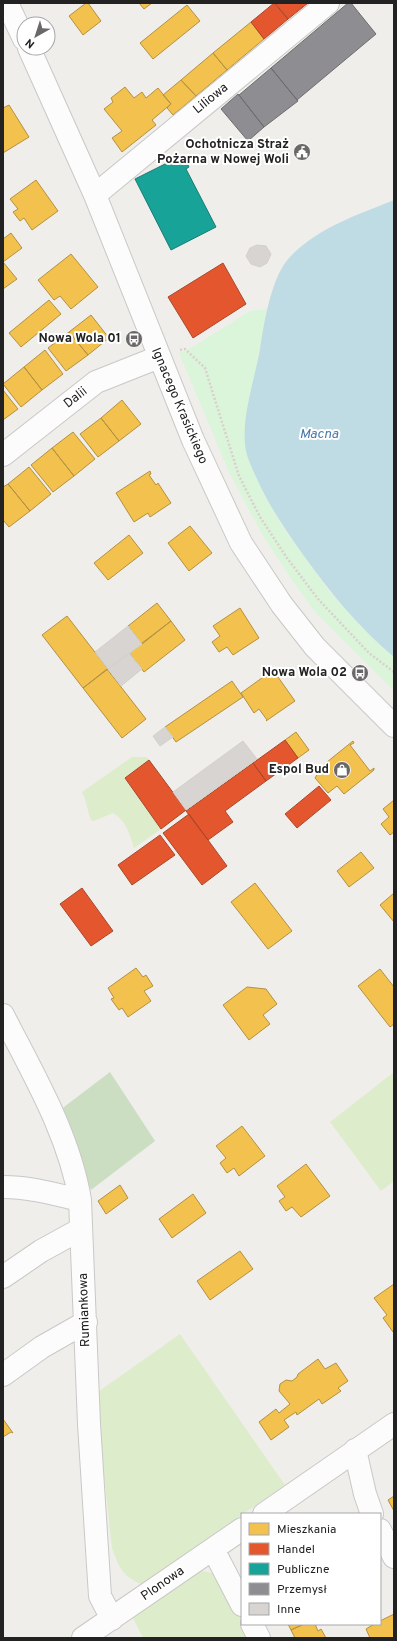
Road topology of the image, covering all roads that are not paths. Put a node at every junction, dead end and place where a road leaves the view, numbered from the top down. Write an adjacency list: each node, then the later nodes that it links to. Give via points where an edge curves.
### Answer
1 (7, 3): 3 (street)
2 (328, 3): 5 (street, Liliowa)
3 (16, 22)
4 (32, 56): 5 (street, Ignacego Krasickiego)
5 (95, 195): 6 (street, Ignacego Krasickiego)
6 (166, 354): 7 (street, Dalii, via 96,382); 8 (street, Ignacego Krasickiego, via 215,490 241,543 264,580 315,647)
7 (3, 455)
8 (394, 726)
9 (3, 1015): 11 (street, Rumiankowa, via 59,1128 77,1182)
10 (3, 1188): 11 (street, via 18,1187 45,1191)
11 (80, 1200): 12 (street, Rumiankowa)
12 (81, 1229): 13 (street); 14 (street, Rumiankowa)
13 (3, 1277)
14 (86, 1322): 15 (street, via 42,1347); 25 (street, Rumiankowa, via 89,1424 100,1596)
15 (3, 1374)
16 (394, 1424): 17 (street)
17 (356, 1450): 18 (street); 19 (street)
18 (265, 1513)
19 (372, 1513)
20 (241, 1530): 22 (street, Plonowa)
21 (381, 1532): 23 (street)
22 (213, 1549): 24 (street); 25 (street, Plonowa)
23 (394, 1557)
24 (241, 1603)
25 (112, 1618): 27 (street, Plonowa)
26 (252, 1625): 28 (street)
27 (83, 1638)
28 (259, 1638)

